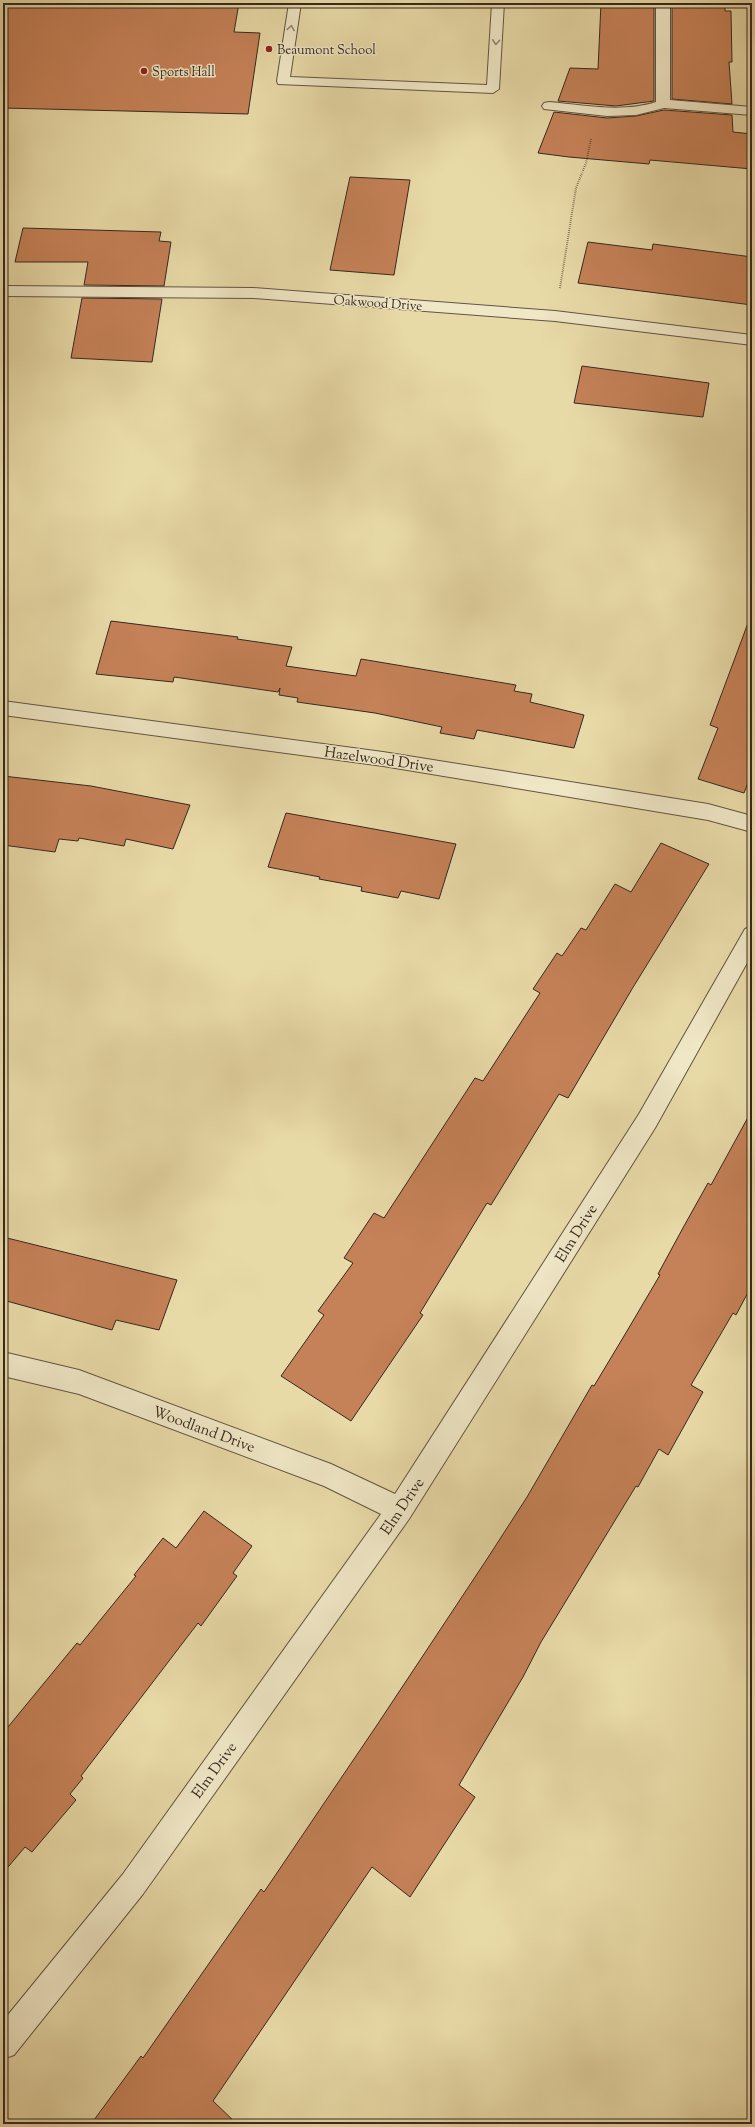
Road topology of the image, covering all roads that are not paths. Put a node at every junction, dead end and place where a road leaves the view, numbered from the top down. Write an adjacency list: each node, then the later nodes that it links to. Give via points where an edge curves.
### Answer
1 (295, 3): 2 (lane, one-way to 1, via 493,89 283,80)
2 (498, 3)
3 (663, 3): 4 (street)
4 (663, 104): 5 (street, via 638,111); 6 (street)
5 (549, 106)
6 (752, 111)
7 (3, 291): 8 (street, Oakwood Drive, via 253,293 555,316)
8 (752, 340)
9 (3, 708): 10 (street, Hazelwood Drive, via 383,759 708,812)
10 (752, 824)
11 (752, 935): 13 (street, Elm Drive, via 647,1121)
12 (3, 1364): 13 (street, Woodland Drive, via 86,1385 331,1476)
13 (400, 1510): 14 (street, Elm Drive, via 133,1884)
14 (3, 2044)

